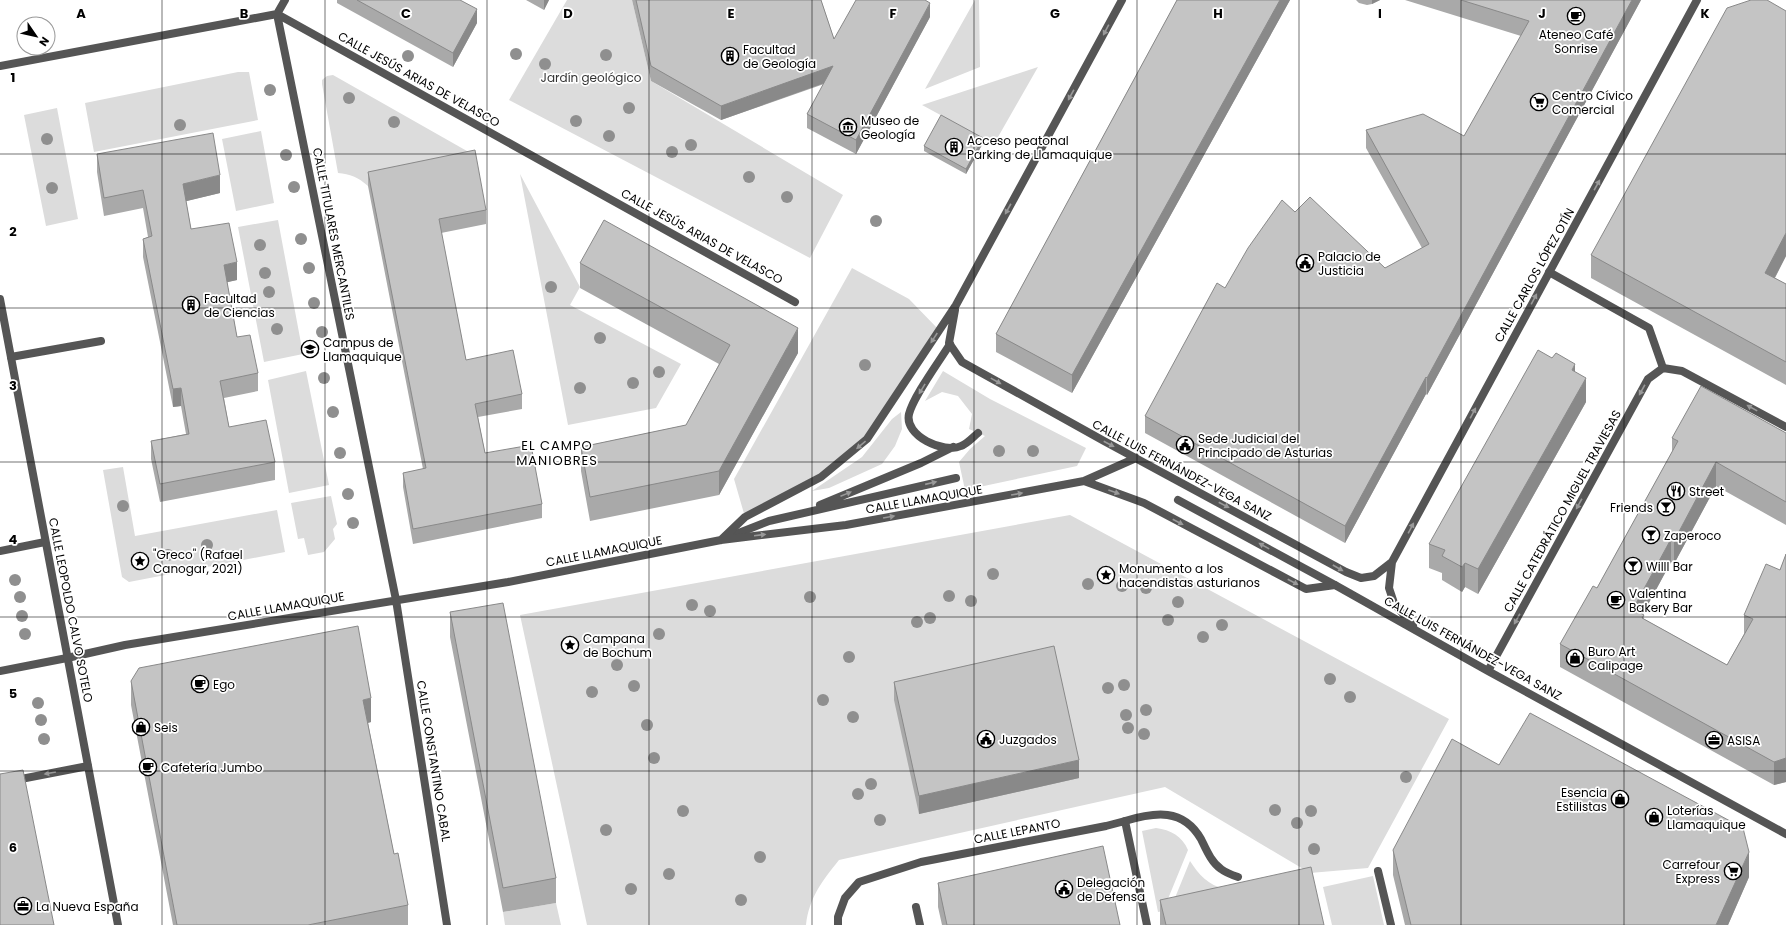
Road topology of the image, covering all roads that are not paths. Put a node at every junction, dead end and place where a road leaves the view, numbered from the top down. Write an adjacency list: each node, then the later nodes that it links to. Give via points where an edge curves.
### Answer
1 (285, 0): 4 (street)
2 (1122, 0): 9 (street, one-way to 9)
3 (1697, 0): 6 (street, CALLE CARLOS LÓPEZ OTÍN, one-way to 3)
4 (277, 14): 5 (street); 8 (street, CALLE JESÚS ARIAS DE VELASCO); 27 (street, CALLE TITULARES MERCANTILES)
5 (0, 66)
6 (1549, 272): 13 (street, via 1650,328); 25 (street, CALLE CARLOS LÓPEZ OTÍN, one-way to 6)
7 (0, 299): 12 (street, CALLE LEOPOLDO CALVO SOTELO)
8 (795, 302)
9 (956, 305): 11 (street); 22 (street, one-way to 22, via 867,440 821,478 745,517)
10 (101, 341): 12 (street)
11 (950, 344): 16 (street, one-way to 16, via 914,402 909,415 911,426 918,436 930,444); 17 (street, CALLE LUIS FERNÁNDEZ-VEGA SANZ, one-way to 17, via 962,362)
12 (11, 357): 23 (street, CALLE LEOPOLDO CALVO SOTELO)
13 (1663, 368): 14 (street, one-way to 13, via 1682,371); 31 (street, CALLE CATEDRÁTICO MIGUEL TRAVIESAS, one-way to 31, via 1648,379)
14 (1786, 427)
15 (978, 433): 16 (street, via 960,447)
16 (953, 447): 21 (street, one-way to 16, via 921,463)
17 (1136, 458): 19 (street, CALLE LLAMAQUIQUE); 25 (street, CALLE LUIS FERNÁNDEZ-VEGA SANZ, one-way to 25, via 1356,576 1374,576)
18 (956, 478): 21 (street, one-way to 18)
19 (1084, 481): 22 (street, CALLE LLAMAQUIQUE, one-way to 19, via 846,525); 26 (street, one-way to 26, via 1144,503 1306,589)
20 (1178, 500): 26 (street, CALLE LUIS FERNÁNDEZ-VEGA SANZ, one-way to 20)
21 (797, 514): 22 (street, via 769,521)
22 (721, 540): 27 (street, CALLE LLAMAQUIQUE, via 508,582)
23 (45, 542): 24 (street); 29 (street, CALLE LEOPOLDO CALVO SOTELO)
24 (0, 551)
25 (1392, 562): 28 (street, via 1389,588 1394,603)
26 (1336, 585): 28 (street, CALLE LUIS FERNÁNDEZ-VEGA SANZ)
27 (396, 600): 29 (street, CALLE LLAMAQUIQUE, via 125,645); 40 (street, CALLE CONSTANTINO CABAL)
28 (1416, 630): 31 (street, CALLE LUIS FERNÁNDEZ-VEGA SANZ)
29 (67, 658): 30 (street, CALLE LLAMAQUIQUE); 32 (street, CALLE LEOPOLDO CALVO SOTELO)
30 (0, 671)
31 (1488, 672): 35 (street, CALLE LUIS FERNÁNDEZ-VEGA SANZ)
32 (88, 766): 33 (street, one-way to 33); 39 (street, CALLE LEOPOLDO CALVO SOTELO)
33 (0, 783)
34 (1125, 821): 37 (street, CALLE LEPANTO, via 1144,815 1160,814 1172,815 1185,821 1195,830 1215,864); 41 (street, CALLE LEPANTO, via 921,862 859,882 845,898 838,917); 43 (street)
35 (1786, 834)
36 (1378, 871): 44 (street)
37 (1238, 877)
38 (916, 907): 42 (street)
39 (118, 925)
40 (447, 925)
41 (838, 925)
42 (920, 925)
43 (1147, 925)
44 (1391, 925)

